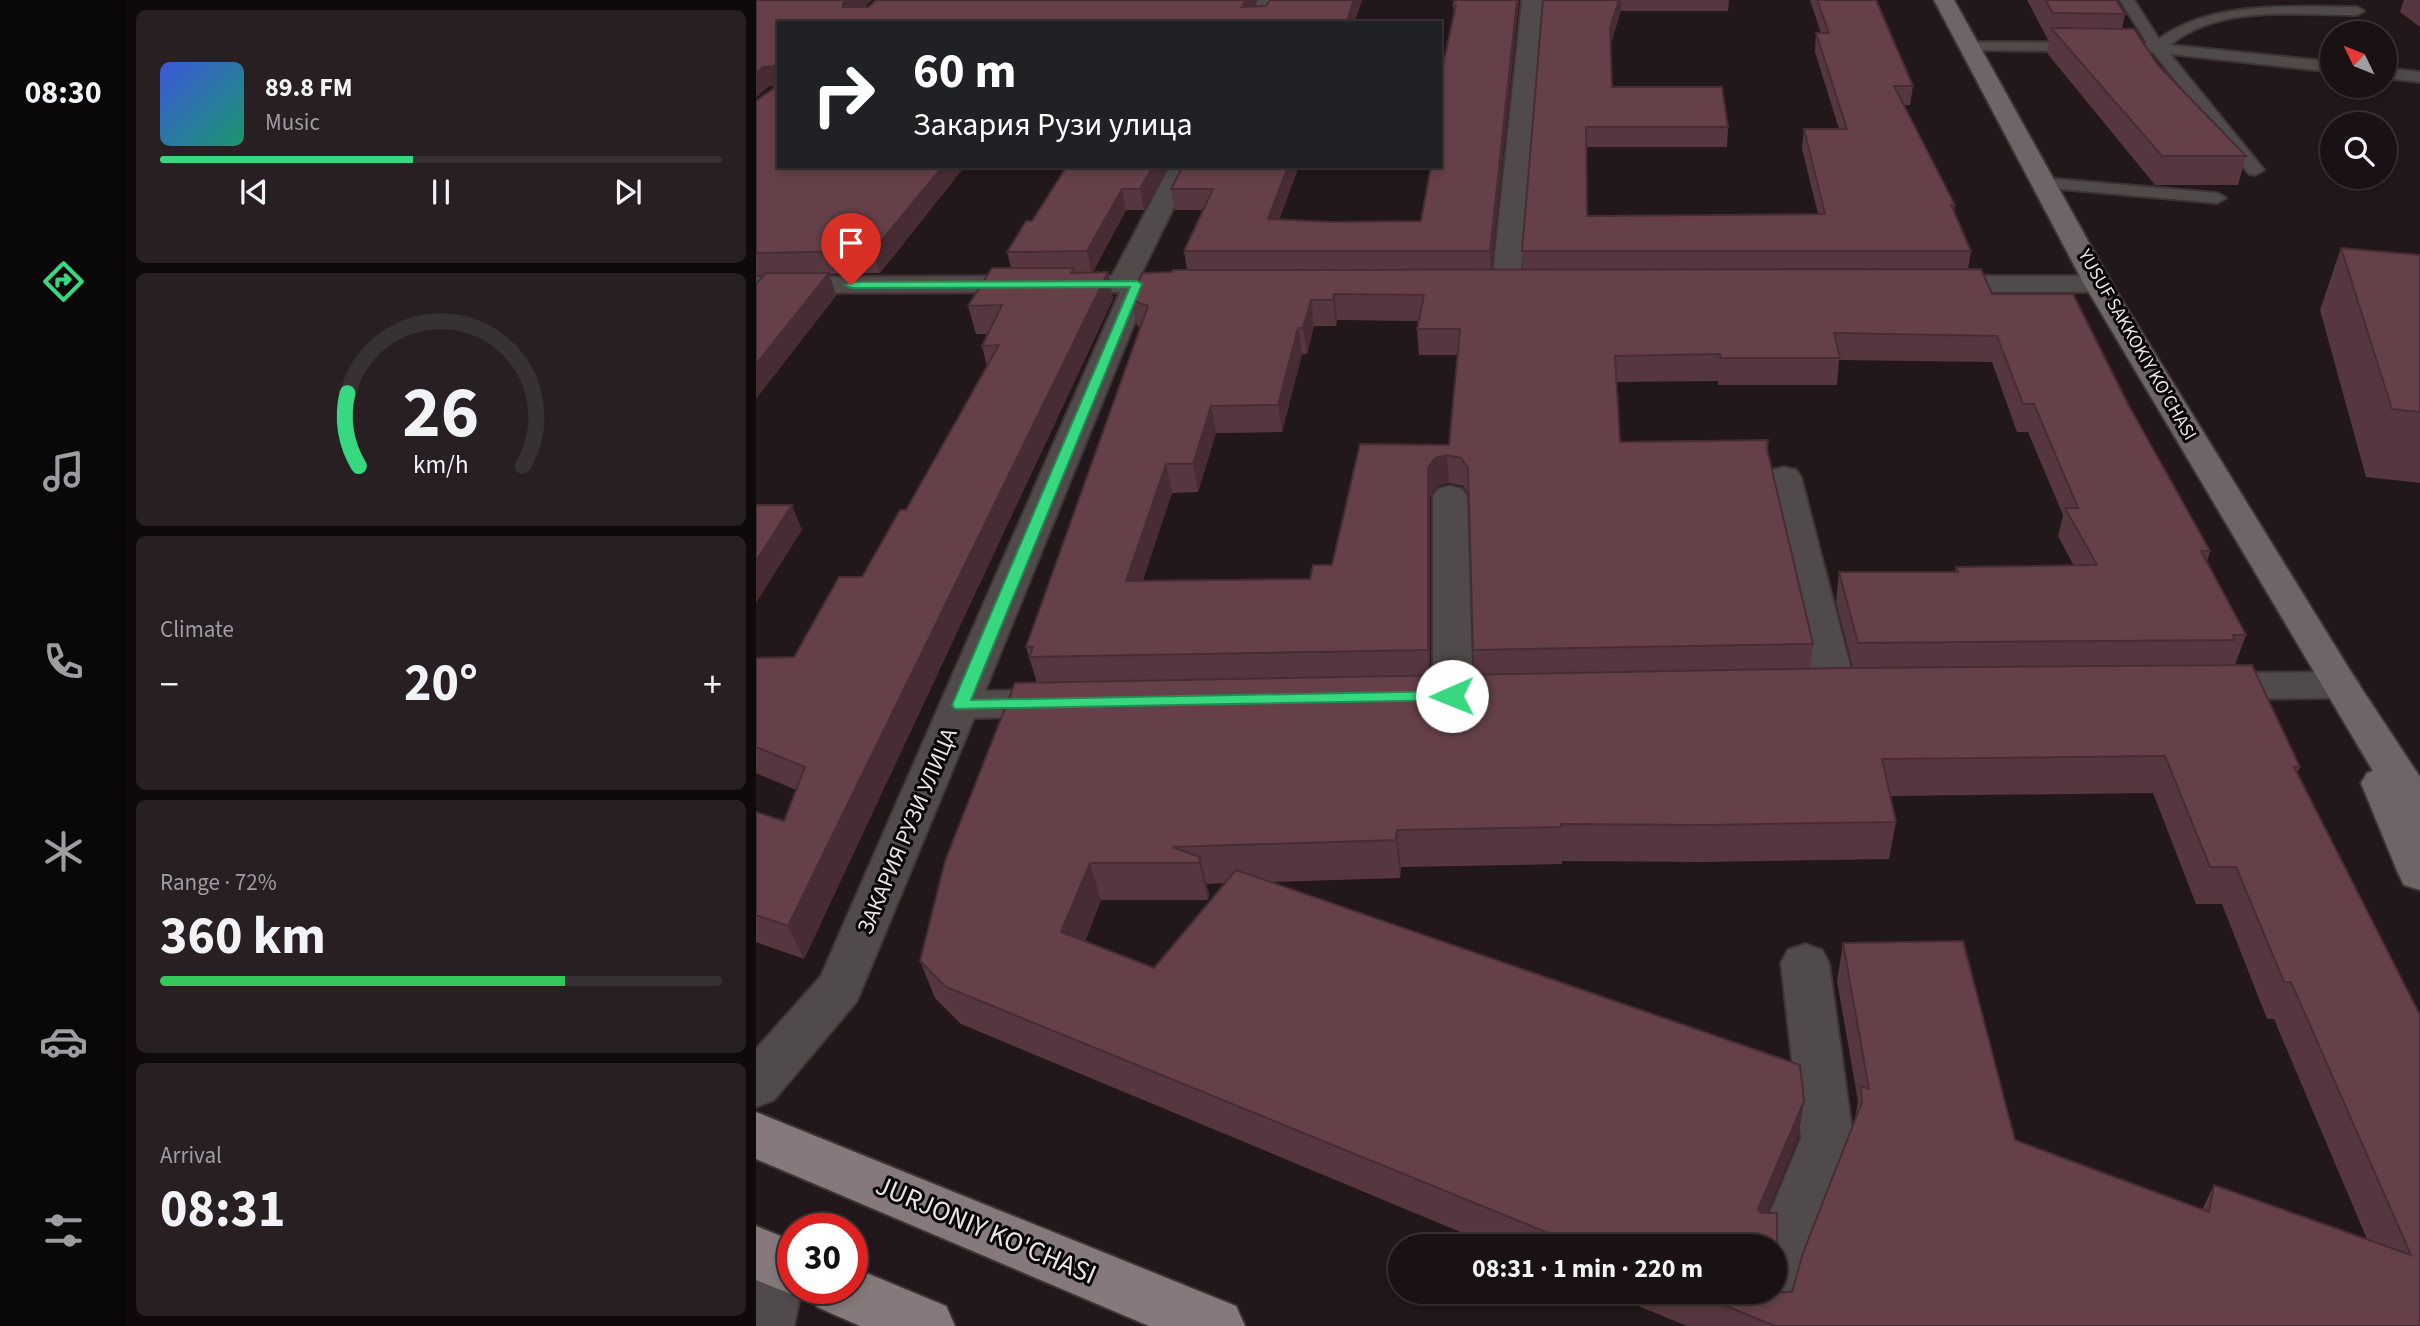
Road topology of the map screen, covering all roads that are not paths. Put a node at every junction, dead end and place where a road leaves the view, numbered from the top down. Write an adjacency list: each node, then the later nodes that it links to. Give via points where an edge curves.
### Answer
1 (1268, 0): 6 (street)
2 (1532, 0): 16 (street, via 1492,283)
3 (1944, 0): 7 (main road, YUSUF SAKKOKIY KO'CHASI)
4 (2127, 0): 8 (lane)
5 (2357, 11): 8 (lane, via 2250,13 2209,20 2180,31)
6 (1257, 21)
7 (1970, 46): 8 (lane); 14 (main road, YUSUF SAKKOKIY KO'CHASI)
8 (2157, 48): 9 (lane); 13 (lane)
9 (2320, 66)
10 (2398, 74): 11 (lane)
11 (2420, 77)
12 (1181, 168): 17 (street, ЗАКАРИЯ РУЗИ УЛИЦА)
13 (2255, 170)
14 (2045, 183): 15 (lane); 20 (main road, YUSUF SAKKOKIY KO'CHASI)
15 (2217, 198)
16 (1533, 283)
17 (1129, 284): 18 (street); 21 (street); 33 (street, ЗАКАРИЯ РУЗИ УЛИЦА)
18 (1219, 284)
19 (1905, 284): 20 (street)
20 (2098, 284): 24 (main road, YUSUF SAKKOKIY KO'CHASI)
21 (761, 291)
22 (1784, 477): 26 (street)
23 (1450, 496): 29 (street)
24 (2340, 685): 25 (street); 34 (main road, YUSUF SAKKOKIY KO'CHASI); 35 (main road, YUSUF SAKKOKIY KO'CHASI)
25 (2172, 686)
26 (1836, 689): 27 (street); 28 (street)
27 (1878, 689)
28 (1795, 690)
29 (1452, 696): 30 (street); 31 (street)
30 (1494, 696)
31 (1412, 697)
32 (1097, 703): 33 (street)
33 (961, 705): 37 (street, ЗАКАРИЯ РУЗИ УЛИЦА, via 840,987)
34 (2420, 811)
35 (2420, 873)
36 (1805, 963): 39 (street, via 1827,1138)
37 (756, 1085)
38 (756, 1135): 44 (main road, JURJONIY KO'CHASI)
39 (1787, 1241)
40 (776, 1261): 42 (street)
41 (868, 1301): 43 (main road)
42 (765, 1326)
43 (926, 1326)
44 (1216, 1326)

